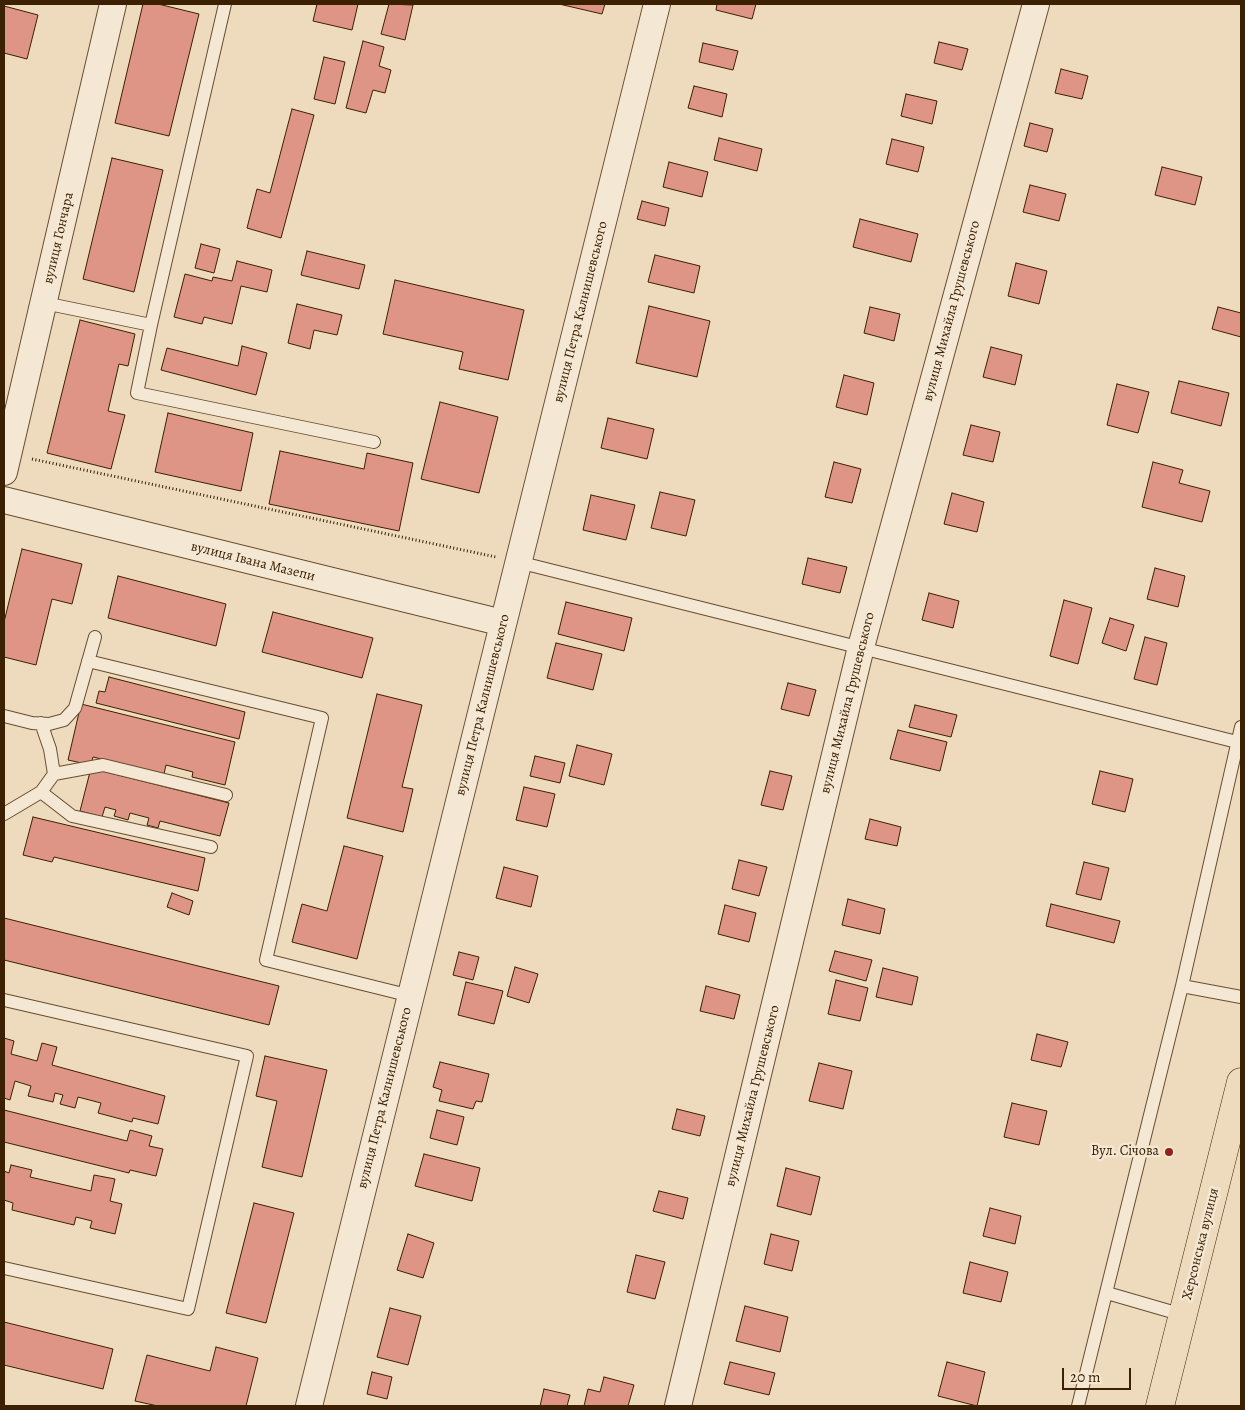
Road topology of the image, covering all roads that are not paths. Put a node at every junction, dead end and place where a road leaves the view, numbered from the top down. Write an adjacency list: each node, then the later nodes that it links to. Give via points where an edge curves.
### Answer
1 (113, 4): 5 (street, вулиця Гончара)
2 (225, 4): 6 (lane)
3 (658, 4): 10 (street, вулиця Петра Калнишевського)
4 (1036, 4): 13 (street, вулиця Михайла Грушевського)
5 (44, 303): 6 (lane); 8 (street, вулиця Гончара)
6 (151, 325): 7 (lane, via 137,393)
7 (374, 442)
8 (6, 463)
9 (4, 500): 11 (street, вулиця Івана Мазепи)
10 (518, 562): 11 (street, вулиця Петра Калнишевського); 13 (lane)
11 (503, 624): 25 (street, вулиця Петра Калнишевського)
12 (95, 637): 14 (lane)
13 (861, 647): 18 (lane); 34 (street, вулиця Михайла Грушевського)
14 (88, 661): 16 (lane, via 75,708 64,720); 25 (lane, via 322,718 266,960)
15 (4, 716): 16 (lane)
16 (41, 723): 19 (lane)
17 (1241, 728): 18 (lane)
18 (1239, 742): 24 (lane)
19 (54, 774): 20 (lane); 21 (lane, via 103,766)
20 (41, 792): 22 (lane); 23 (lane, via 72,816)
21 (226, 795)
22 (4, 814)
23 (211, 847)
24 (1182, 986): 26 (lane); 31 (lane)
25 (411, 996): 33 (street, вулиця Петра Калнишевського)
26 (1241, 997)
27 (4, 1000): 30 (lane, via 247,1056 188,1309)
28 (1241, 1082): 29 (main road, Херсонська вулиця)
29 (1237, 1113): 32 (main road, Херсонська вулиця)
30 (4, 1268)
31 (1107, 1293): 32 (lane); 35 (lane)
32 (1183, 1315): 36 (main road, Херсонська вулиця)
33 (309, 1406)
34 (678, 1406)
35 (1078, 1406)
36 (1160, 1406)

